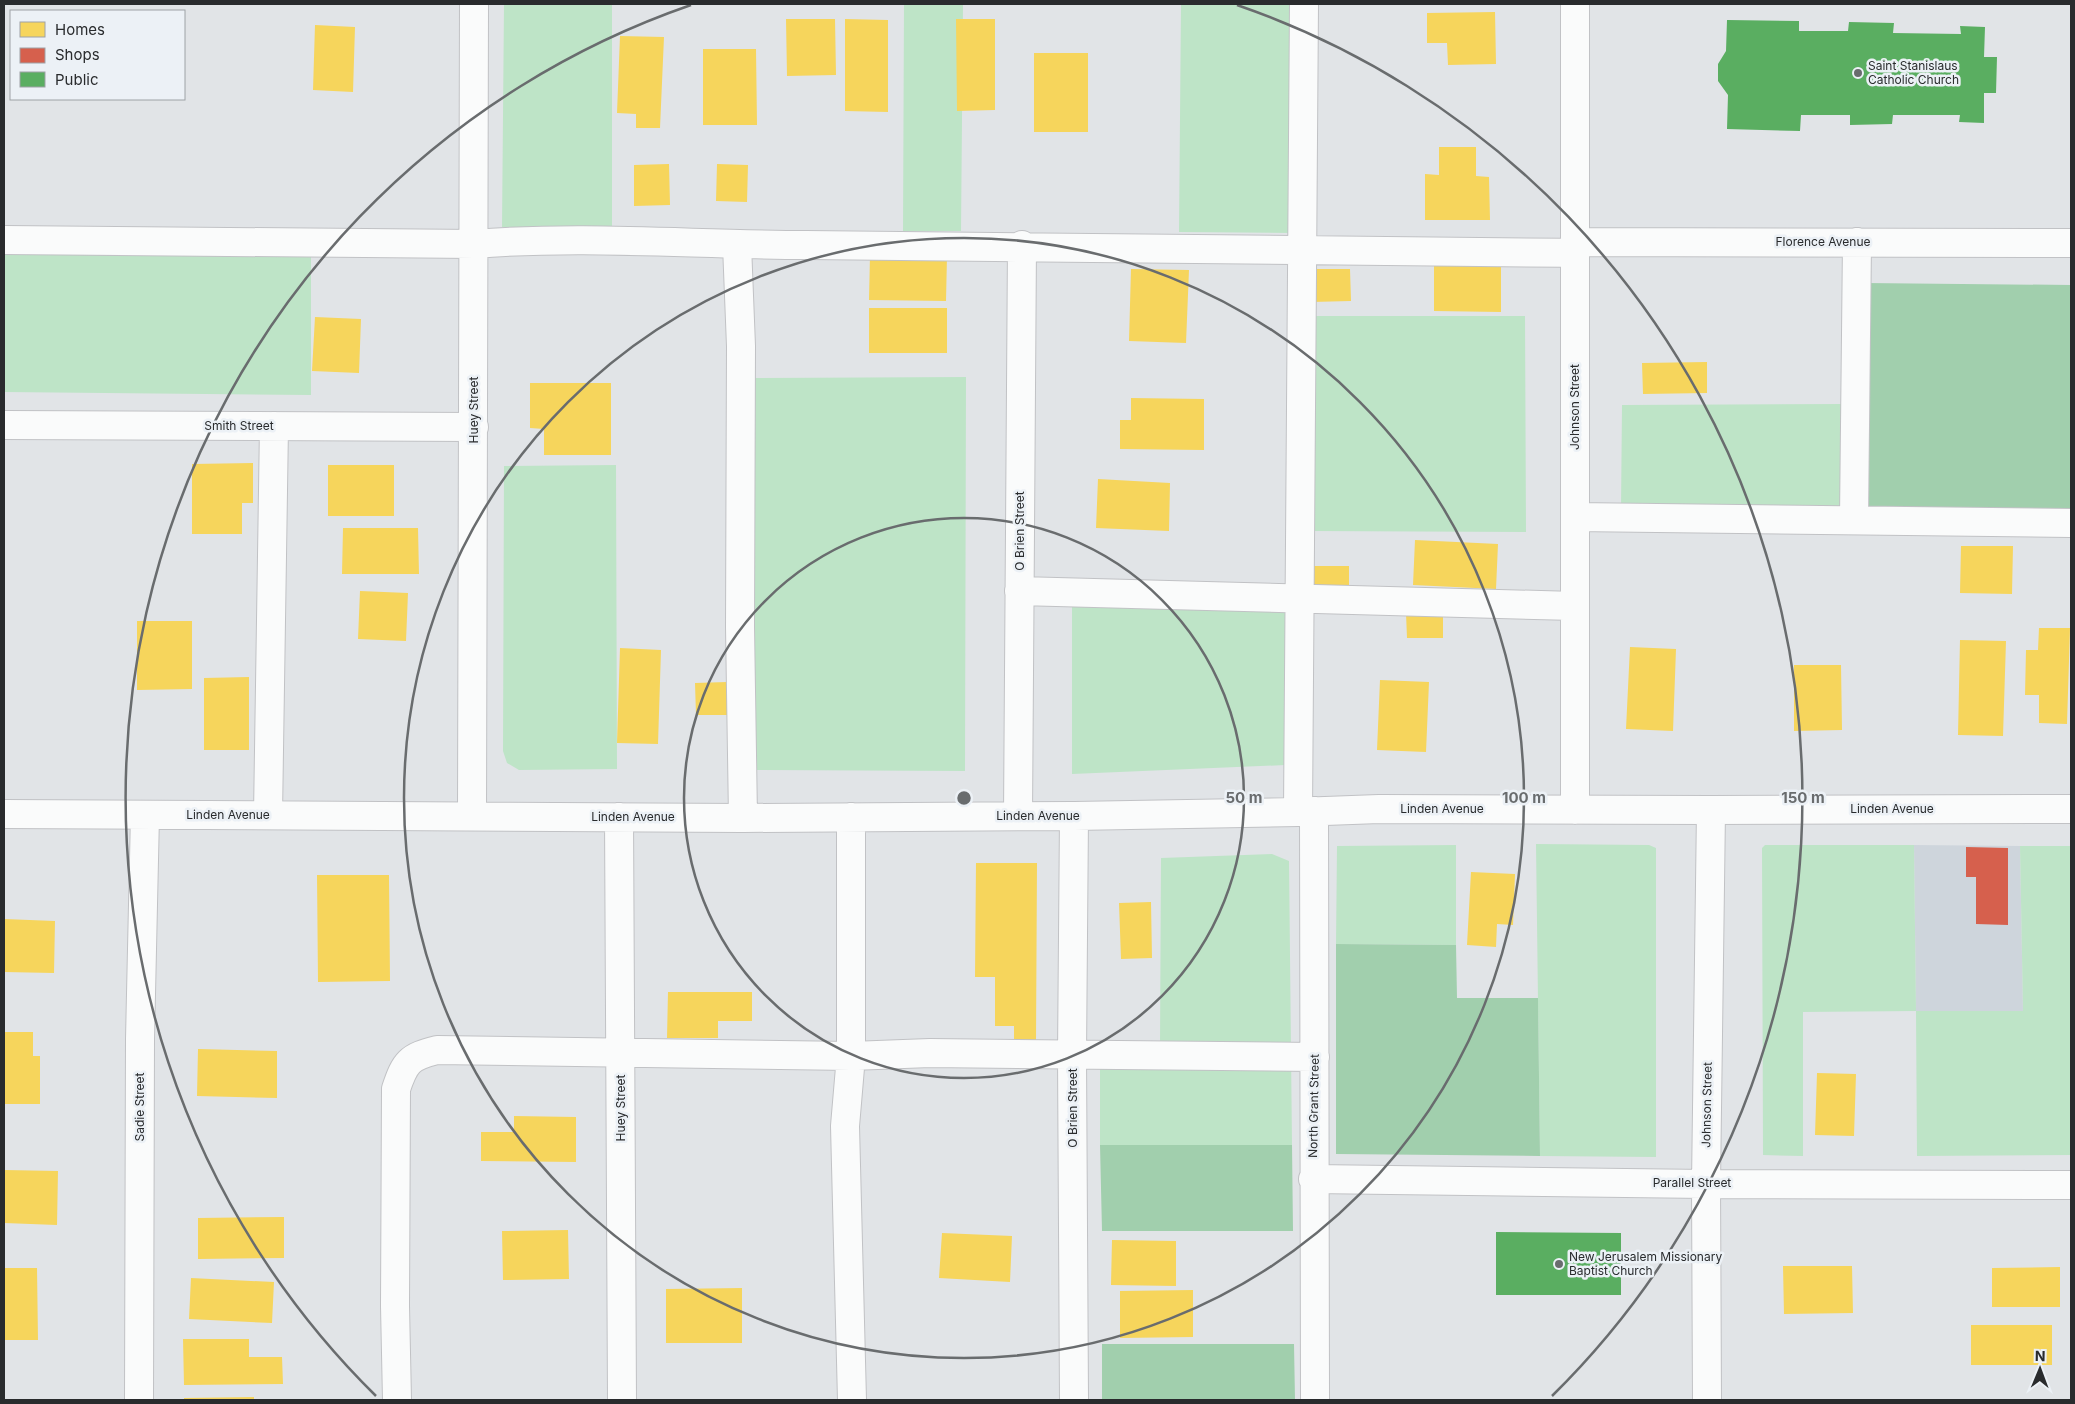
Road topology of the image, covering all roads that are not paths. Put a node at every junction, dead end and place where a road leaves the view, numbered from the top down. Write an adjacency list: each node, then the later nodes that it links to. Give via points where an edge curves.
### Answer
1 (474, 4): 7 (street, Huey Street)
2 (1304, 4): 11 (street, North Grant Street)
3 (1575, 4): 10 (street, Johnson Street)
4 (4, 240): 7 (street, Florence Avenue)
5 (1857, 242): 6 (street, Florence Avenue); 10 (street, Florence Avenue); 16 (street)
6 (2071, 243)
7 (475, 244): 8 (street, Florence Avenue, via 585,241); 14 (street, Huey Street)
8 (737, 245): 9 (street, Florence Avenue); 33 (street, via 741,346)
9 (1022, 245): 11 (street, Florence Avenue); 18 (street, O Brien Street)
10 (1575, 248): 11 (street, Florence Avenue); 15 (street, Johnson Street)
11 (1302, 249): 19 (street, North Grant Street)
12 (4, 425): 13 (street, Smith Street)
13 (274, 426): 14 (street, Smith Street); 27 (street)
14 (474, 427): 28 (street, Huey Street)
15 (1575, 517): 16 (street); 20 (street, Johnson Street)
16 (1854, 519): 17 (street)
17 (2071, 523)
18 (1019, 590): 19 (street); 29 (street, O Brien Street)
19 (1300, 600): 20 (street); 24 (street, North Grant Street)
20 (1575, 606): 22 (street, Johnson Street)
21 (2071, 808): 23 (street, Linden Avenue)
22 (1575, 810): 23 (street, Linden Avenue); 24 (street, Linden Avenue)
23 (1711, 810): 39 (street, Johnson Street)
24 (1306, 812): 30 (street, Linden Avenue); 37 (street, North Grant Street)
25 (4, 814): 26 (street, Linden Avenue)
26 (145, 815): 27 (street, Linden Avenue); 41 (street, Sadie Street, via 140,1039)
27 (268, 815): 28 (street, Linden Avenue)
28 (472, 816): 31 (street, Linden Avenue)
29 (1018, 816): 30 (street, Linden Avenue); 32 (street, Linden Avenue)
30 (1074, 816): 36 (street, O Brien Street)
31 (619, 817): 33 (street, Linden Avenue); 34 (street, Huey Street)
32 (851, 817): 33 (street, Linden Avenue); 35 (street)
33 (743, 818)
34 (621, 1052): 35 (street); 42 (street, via 437,1050 418,1055 402,1069 396,1089); 43 (street, Huey Street)
35 (850, 1056): 36 (street, via 930,1053); 44 (street, via 845,1126)
36 (1072, 1056): 37 (street); 45 (street, O Brien Street)
37 (1315, 1057): 38 (street, North Grant Street)
38 (1313, 1179): 39 (street, Parallel Street); 46 (street, North Grant Street)
39 (1706, 1184): 40 (street, Parallel Street); 47 (street, Johnson Street)
40 (2071, 1185)
41 (139, 1400)
42 (396, 1400)
43 (622, 1400)
44 (852, 1400)
45 (1074, 1400)
46 (1315, 1400)
47 (1707, 1400)

